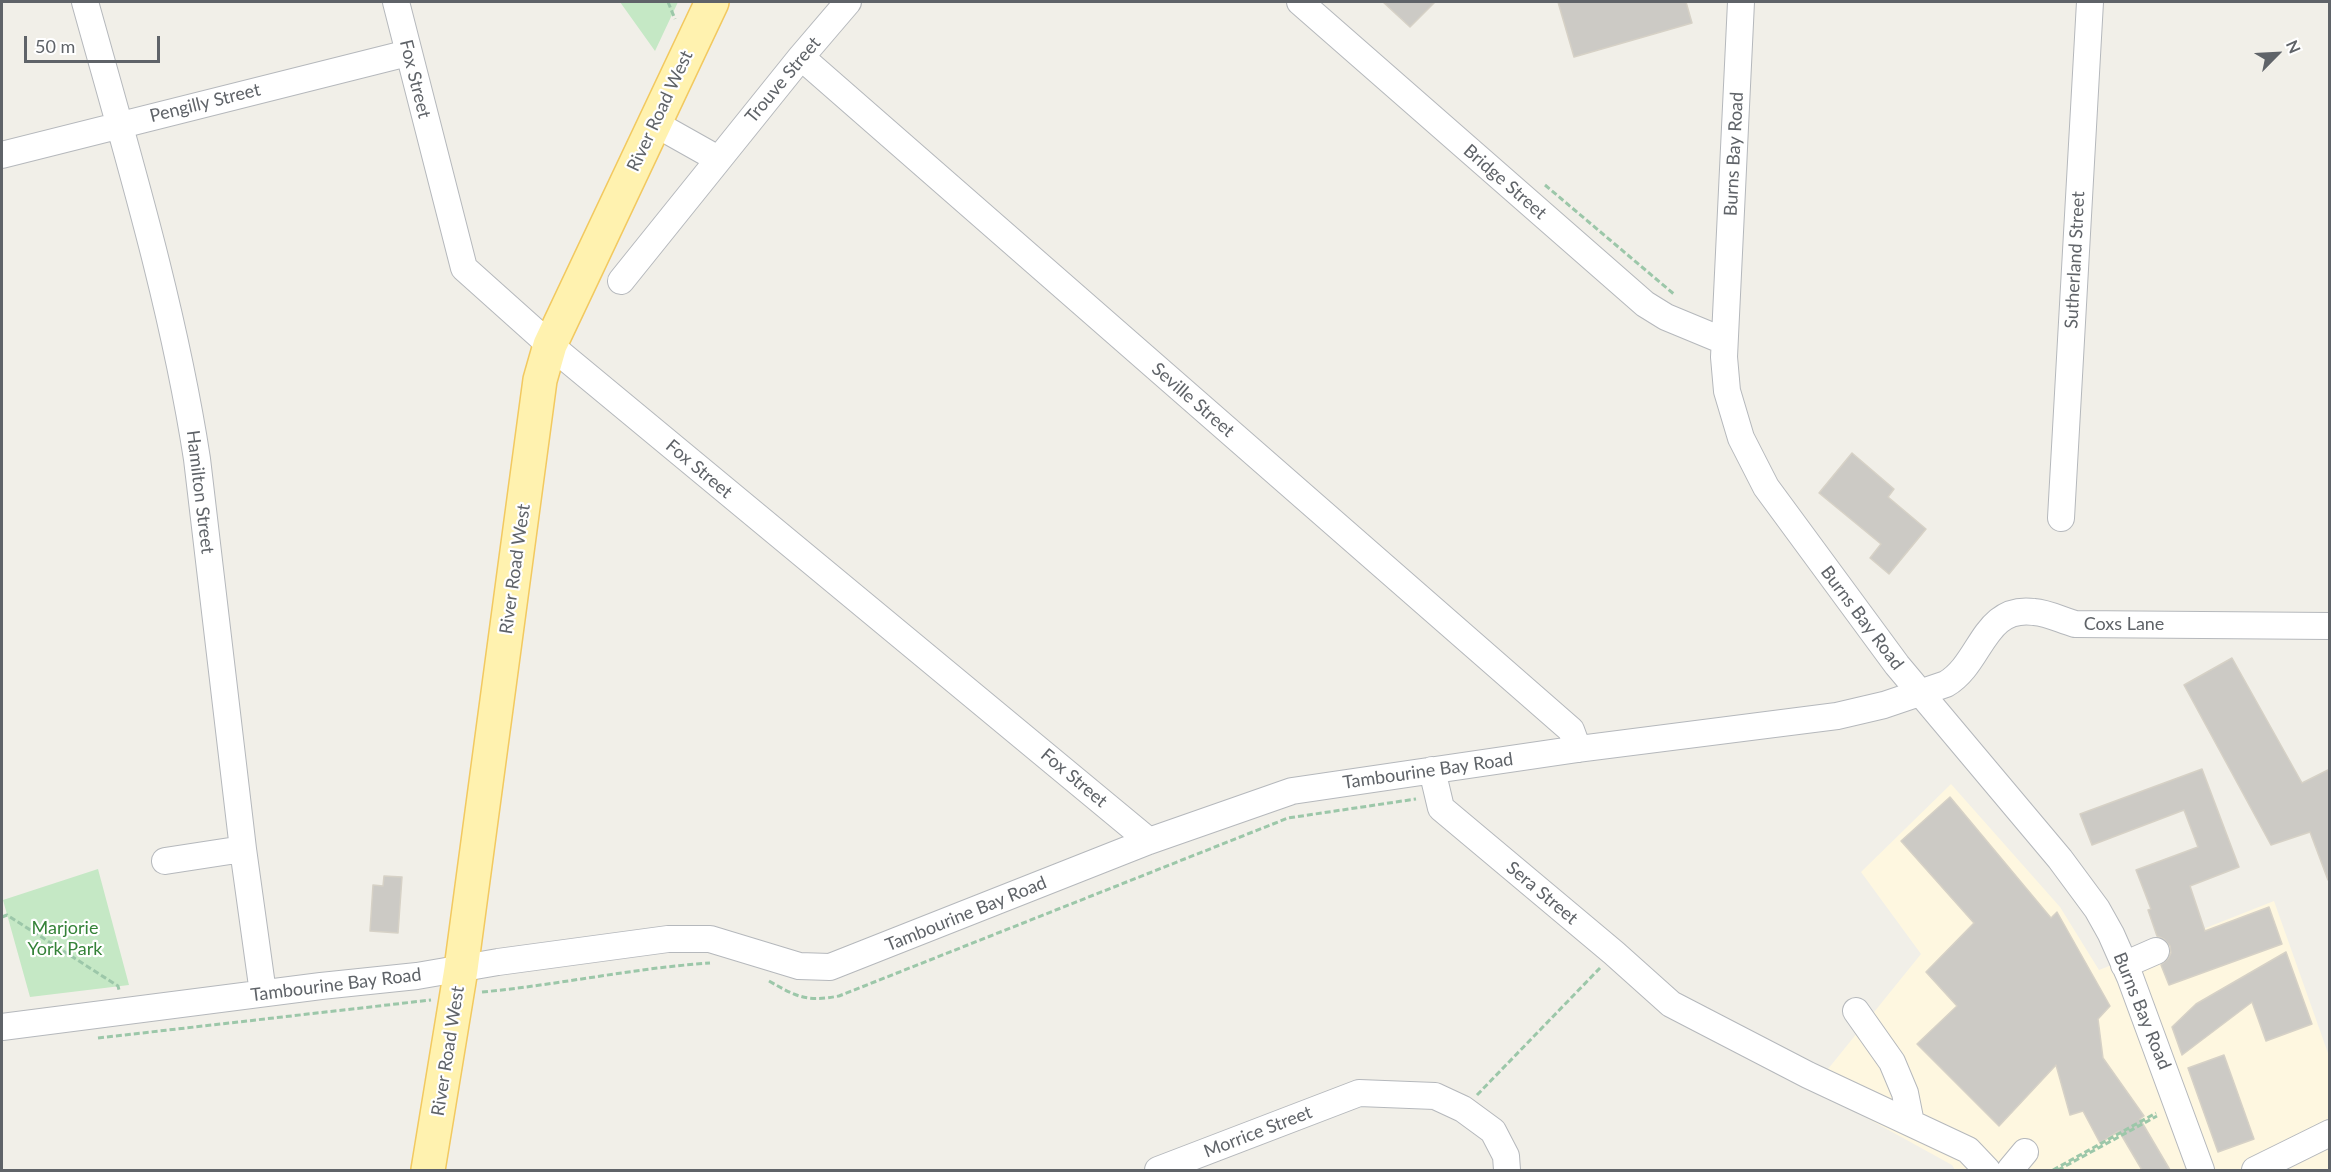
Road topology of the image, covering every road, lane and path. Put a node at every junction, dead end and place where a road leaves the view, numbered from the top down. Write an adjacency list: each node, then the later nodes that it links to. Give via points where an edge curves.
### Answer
1 (85, 2): 13 (street, Hamilton Street)
2 (396, 2): 10 (street, Fox Street)
3 (668, 2): 9 (path)
4 (712, 2): 12 (main road, River Road West)
5 (848, 2): 11 (street, Trouve Street)
6 (1300, 2): 19 (street, Bridge Street, via 1645,304)
7 (1741, 2): 19 (street, Burns Bay Road)
8 (2090, 2): 21 (street, Sutherland Street)
9 (676, 24)
10 (408, 52): 13 (street, Pengilly Street); 20 (street, Fox Street, via 464,268)
11 (801, 57): 15 (street, Trouve Street); 24 (street, Seville Street, via 1571,730)
12 (654, 123): 15 (street); 20 (main road, River Road West)
13 (119, 125): 14 (street, Pengilly Street); 27 (street, Hamilton Street, via 188,396)
14 (2, 155)
15 (718, 159): 17 (street, Trouve Street)
16 (1544, 184): 18 (path)
17 (621, 280)
18 (1680, 300)
19 (1724, 341): 23 (street, Burns Bay Road, via 1730,399 1741,438 1758,474 1809,548)
20 (550, 345): 26 (street, Fox Street); 33 (main road, River Road West, via 540,380)
21 (2061, 518)
22 (2330, 626): 23 (street, Coxs Lane, via 2074,624 2035,612 2014,613 1990,628 1961,673 1946,684)
23 (1920, 693): 24 (street, Tambourine Bay Road, via 1837,716); 32 (street, Burns Bay Road, via 2082,886)
24 (1578, 749): 25 (street, Tambourine Bay Road)
25 (1432, 770): 26 (street, Tambourine Bay Road, via 1293,791); 31 (street, Sera Street, via 1441,808)
26 (1149, 841): 33 (street, Tambourine Bay Road, via 830,967 799,966 710,939 680,938)
27 (243, 849): 28 (street); 34 (street, Hamilton Street)
28 (165, 861)
29 (2, 916): 37 (path, via 7,915 118,986)
30 (2156, 951): 32 (street)
31 (1614, 953): 40 (path); 41 (street, Sera Street, via 1671,1004)
32 (2124, 964): 49 (street, Burns Bay Road)
33 (461, 969): 34 (street, Tambourine Bay Road); 43 (main road, River Road West)
34 (263, 993): 37 (street, Tambourine Bay Road)
35 (433, 1000): 39 (path)
36 (1856, 1011): 41 (street, via 1892,1062 1905,1092)
37 (126, 1012): 38 (street, Tambourine Bay Road)
38 (3, 1022)
39 (93, 1039)
40 (1463, 1109): 44 (street, Morrice Street, via 1435,1096 1359,1093); 45 (street, via 1493,1131 1506,1156)
41 (1911, 1123): 46 (street, Sera Street, via 1968,1150)
42 (2330, 1133): 50 (street)
43 (428, 1170)
44 (1158, 1170)
45 (1507, 1170)
46 (1987, 1170)
47 (2053, 1170): 48 (path, via 2157,1114)
48 (2058, 1170)
49 (2201, 1170)
50 (2255, 1170)

